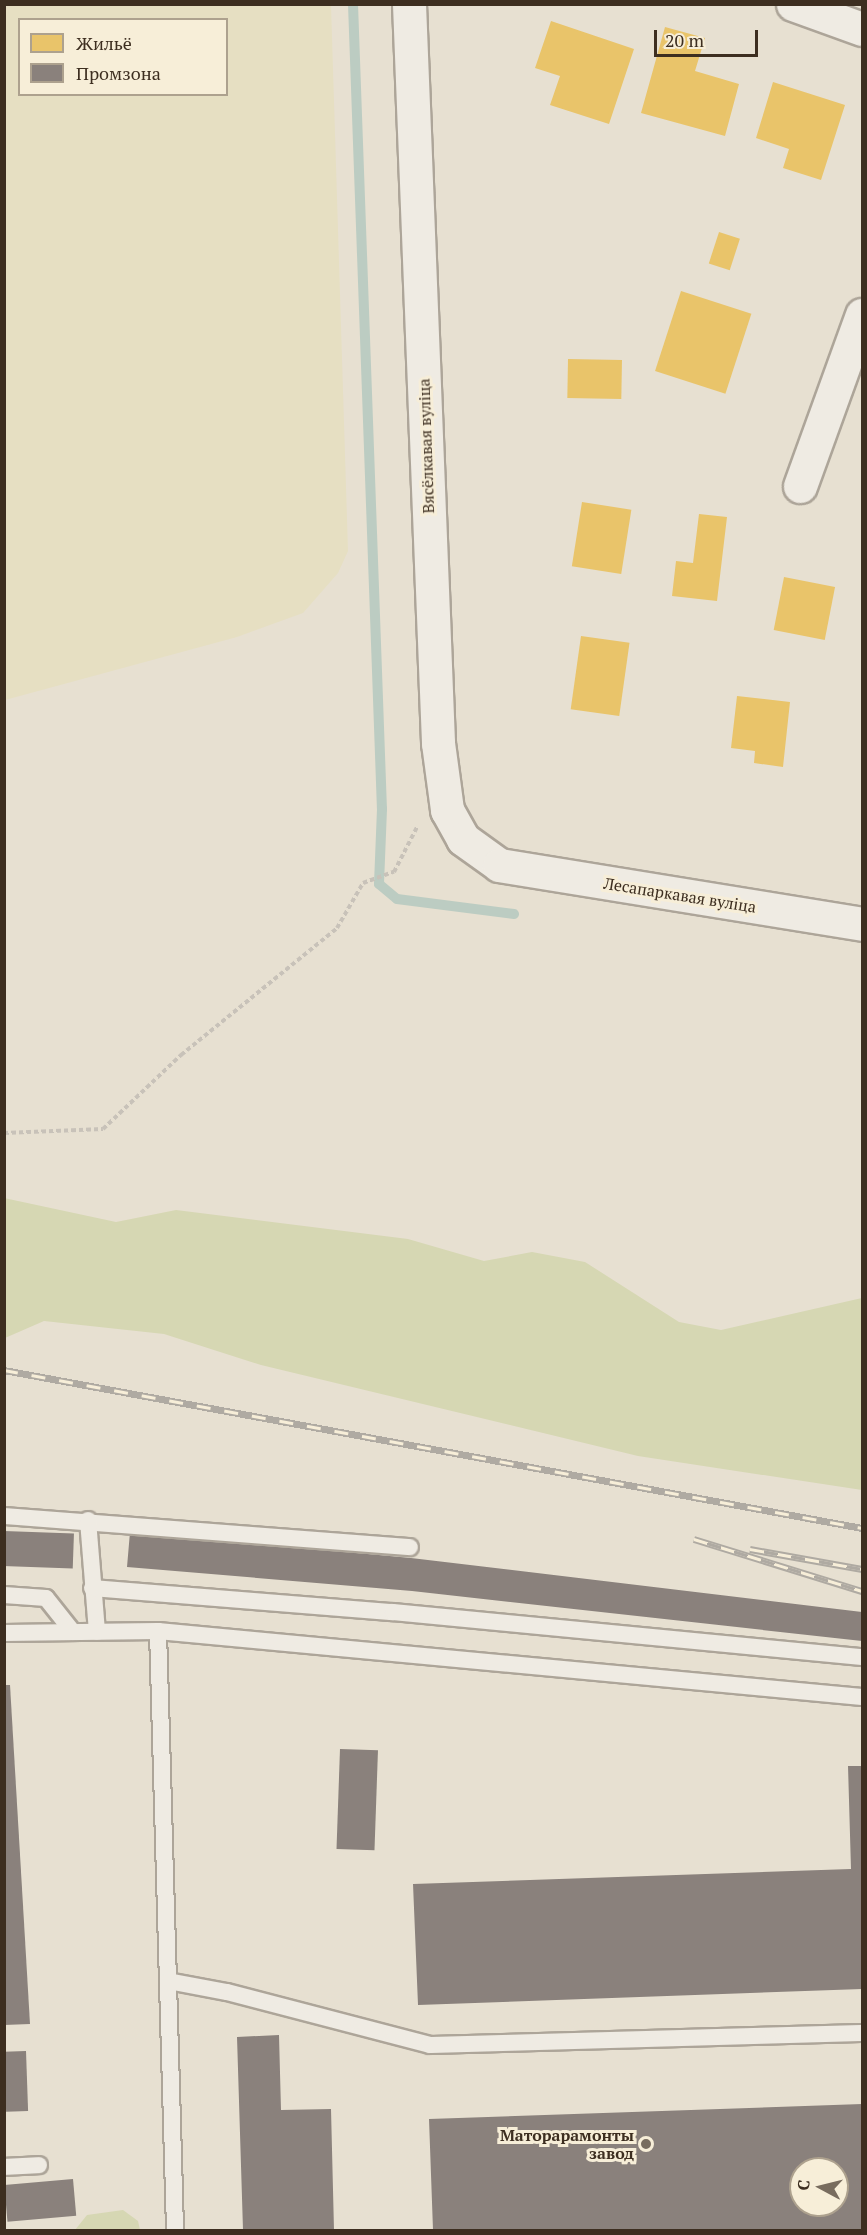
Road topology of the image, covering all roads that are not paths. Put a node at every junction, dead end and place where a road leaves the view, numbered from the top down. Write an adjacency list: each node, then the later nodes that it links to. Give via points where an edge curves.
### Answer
1 (409, 4): 6 (street, Вясёлкавая вуліца, via 438,743 447,810 463,839)
2 (793, 4): 3 (street)
3 (862, 29)
4 (862, 315): 5 (street)
5 (800, 486)
6 (499, 865): 7 (street, Лесапаркавая вуліца)
7 (862, 924)
8 (4, 1516): 9 (lane)
9 (88, 1520): 10 (lane); 11 (lane)
10 (410, 1547)
11 (92, 1588): 15 (lane); 17 (lane)
12 (4, 1595): 14 (lane, via 46,1598)
13 (158, 1631): 15 (lane); 18 (lane); 19 (lane)
14 (73, 1632): 15 (lane); 16 (lane)
15 (97, 1632)
16 (4, 1633)
17 (862, 1657)
18 (862, 1697)
19 (168, 1981): 20 (lane, via 227,1992 430,2045); 23 (lane)
20 (862, 2033)
21 (39, 2165): 22 (lane)
22 (4, 2167)
23 (175, 2230)

